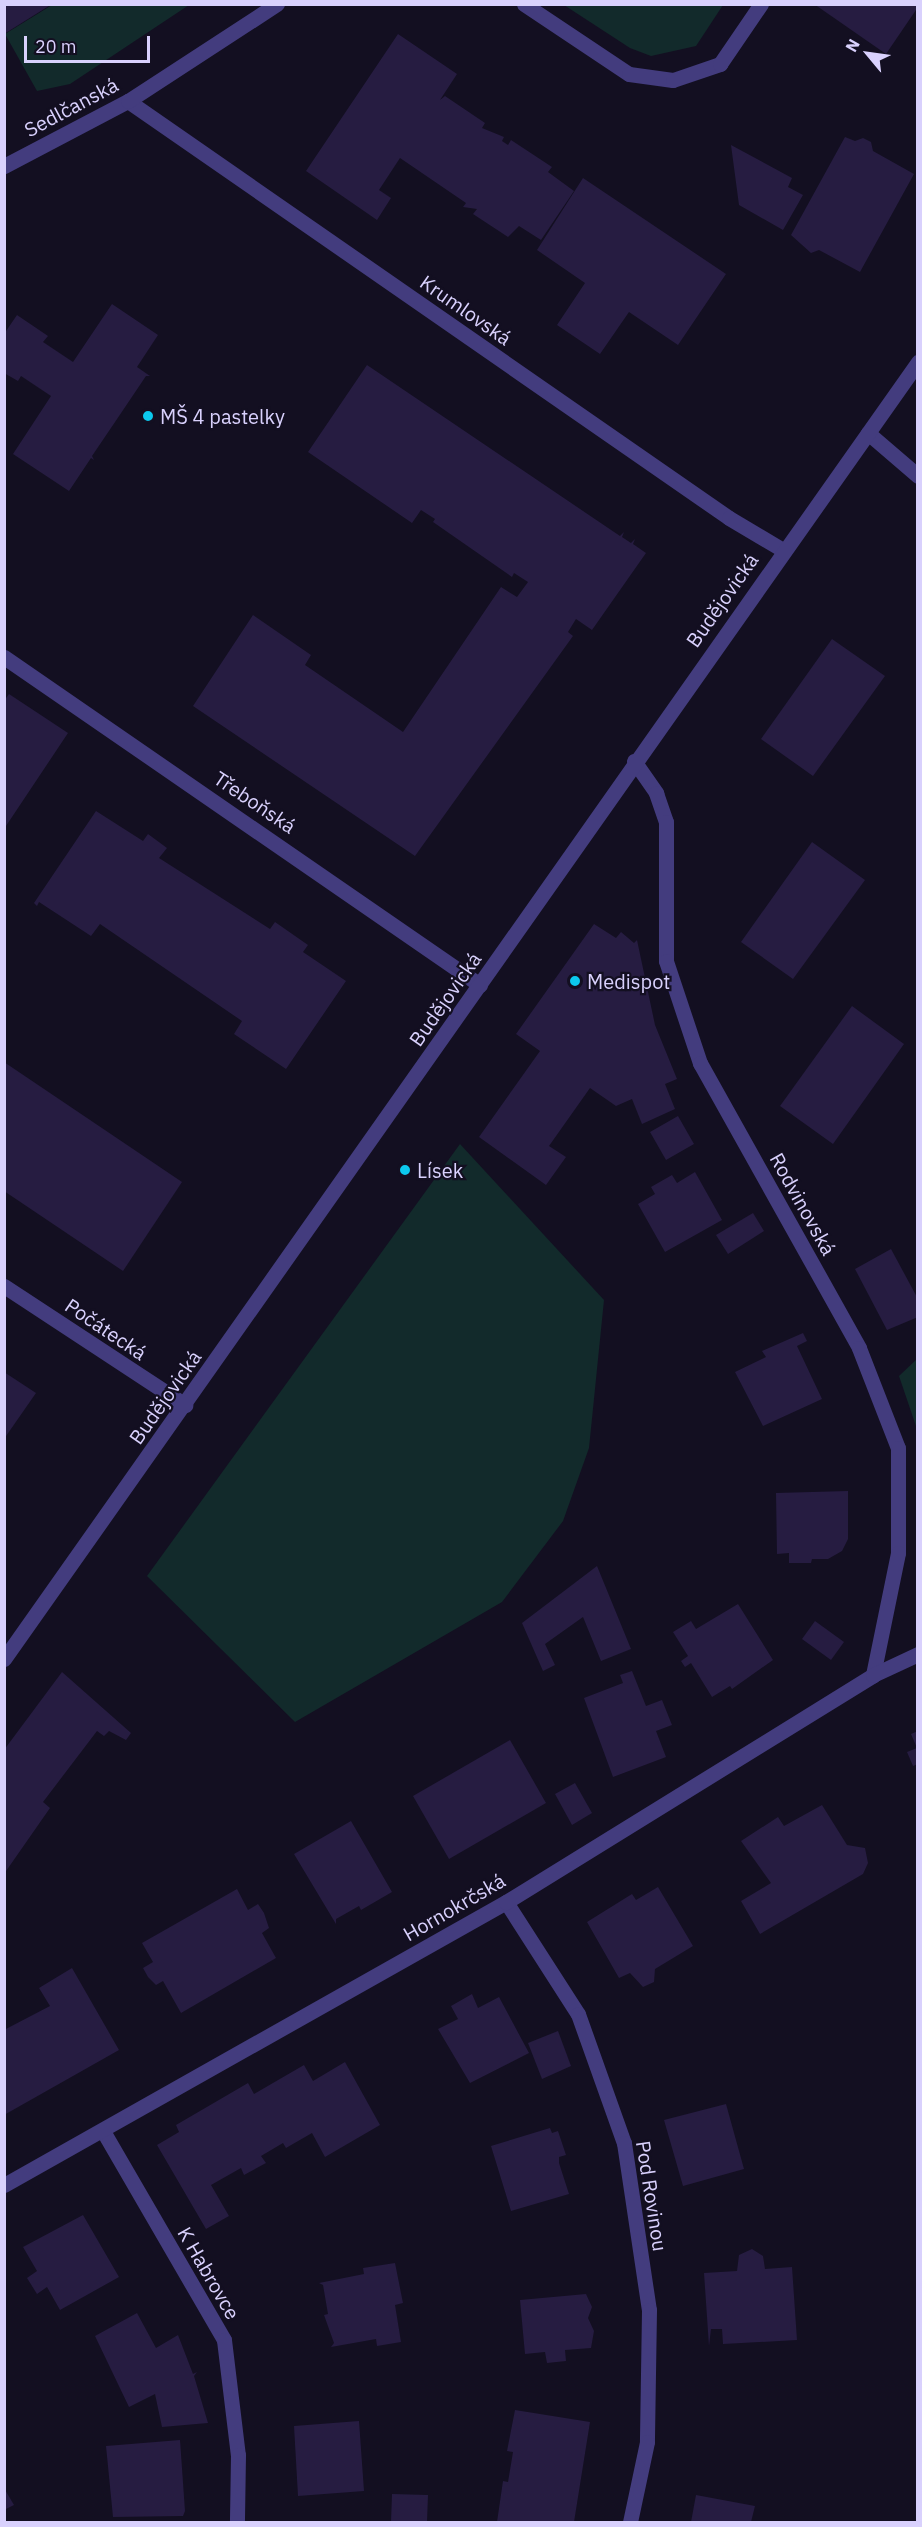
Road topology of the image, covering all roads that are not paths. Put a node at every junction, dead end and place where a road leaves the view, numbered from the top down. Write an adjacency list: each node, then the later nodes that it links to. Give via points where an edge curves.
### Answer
1 (277, 4): 4 (street, Sedlčanská)
2 (524, 4): 3 (street, via 629,74 673,80 720,64)
3 (761, 4)
4 (128, 102): 5 (street, Sedlčanská); 9 (street, Krumlovská, via 710,504)
5 (4, 166)
6 (918, 362): 7 (street, Budějovická)
7 (868, 433): 8 (street); 9 (street, Budějovická)
8 (918, 476)
9 (783, 550): 11 (street, Budějovická)
10 (4, 657): 12 (street, Třeboňská)
11 (634, 761): 12 (street, Budějovická); 17 (street, Rodvinovská, via 656,794 666,822 666,961 700,1063 859,1348 897,1448 898,1553)
12 (480, 985): 14 (street, Budějovická)
13 (4, 1286): 14 (street, Počátecká)
14 (185, 1405): 16 (street, Budějovická)
15 (918, 1654): 17 (street, Hornokrčská)
16 (4, 1659)
17 (873, 1675): 18 (street, Hornokrčská)
18 (506, 1902): 19 (street, Hornokrčská); 22 (street, Pod Rovinou, via 578,2014 624,2143 649,2310 647,2442)
19 (103, 2131): 20 (street, Hornokrčská); 21 (street, K Habrovce, via 224,2340 238,2455)
20 (4, 2185)
21 (237, 2523)
22 (630, 2523)

